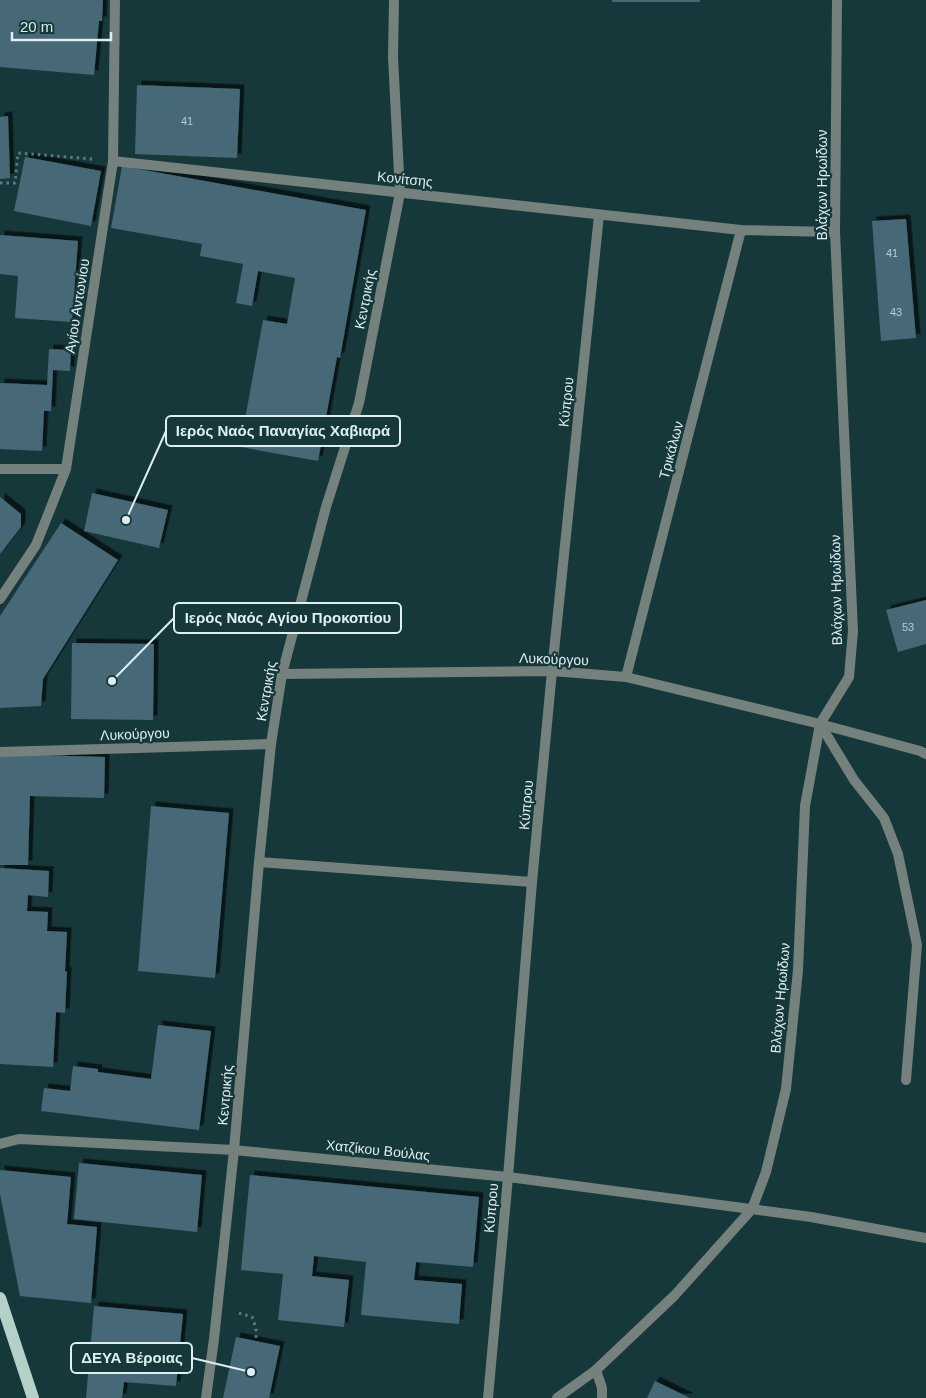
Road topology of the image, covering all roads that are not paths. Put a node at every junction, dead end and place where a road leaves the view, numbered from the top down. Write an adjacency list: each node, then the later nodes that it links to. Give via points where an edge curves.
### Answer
1 (115, 0): 4 (street, Αγίου Αντωνίου)
2 (394, 0): 5 (street, Κεντρικής, via 393,57)
3 (837, 0): 8 (street, Βλάχων Ηρωίδων)
4 (113, 161): 5 (street, Κονίτσης); 10 (street, Αγίου Αντωνίου)
5 (400, 193): 6 (street, Κονίτσης); 13 (street, Κεντρικής, via 359,403 326,507)
6 (599, 215): 7 (street, Κονίτσης); 12 (street, Κύπρου)
7 (741, 230): 8 (street, Κονίτσης); 14 (street, Τρικάλων)
8 (835, 232): 15 (street, Βλάχων Ηρωίδων, via 853,630 849,677)
9 (0, 469): 10 (street)
10 (66, 469): 11 (street, Αγίου Αντωνίου, via 36,545)
11 (0, 599)
12 (552, 671): 13 (street, Λυκούργου); 14 (street, Λυκούργου); 20 (street, Κύπρου)
13 (282, 674): 16 (street, Κεντρικής)
14 (626, 677): 15 (street, Λυκούργου)
15 (820, 724): 18 (street, Λυκούργου); 21 (street, via 854,780 884,818 898,854 917,945); 25 (street, Βλάχων Ηρωίδων, via 805,806 798,970 786,1089 766,1172)
16 (271, 744): 17 (street, Λυκούργου); 19 (street, Κεντρικής)
17 (0, 752)
18 (926, 754)
19 (259, 862): 20 (street); 23 (street, Κεντρικής)
20 (532, 882): 24 (street, Κύπρου)
21 (906, 1080)
22 (0, 1144): 23 (street, Χατζίκου Βούλας, via 20,1139)
23 (234, 1150): 24 (street, Χατζίκου Βούλας); 30 (street, Κεντρικής)
24 (508, 1177): 25 (street, Χατζίκου Βούλας); 31 (street, Κύπρου)
25 (752, 1209): 26 (street, Χατζίκου Βούλας); 28 (street, Βλάχων Ηρωίδων, via 675,1295)
26 (926, 1238)
27 (0, 1298): 29 (main road)
28 (596, 1370): 32 (street, Βλάχων Ηρωίδων); 33 (street)
29 (32, 1398)
30 (206, 1398)
31 (488, 1398)
32 (556, 1398)
33 (602, 1398)

